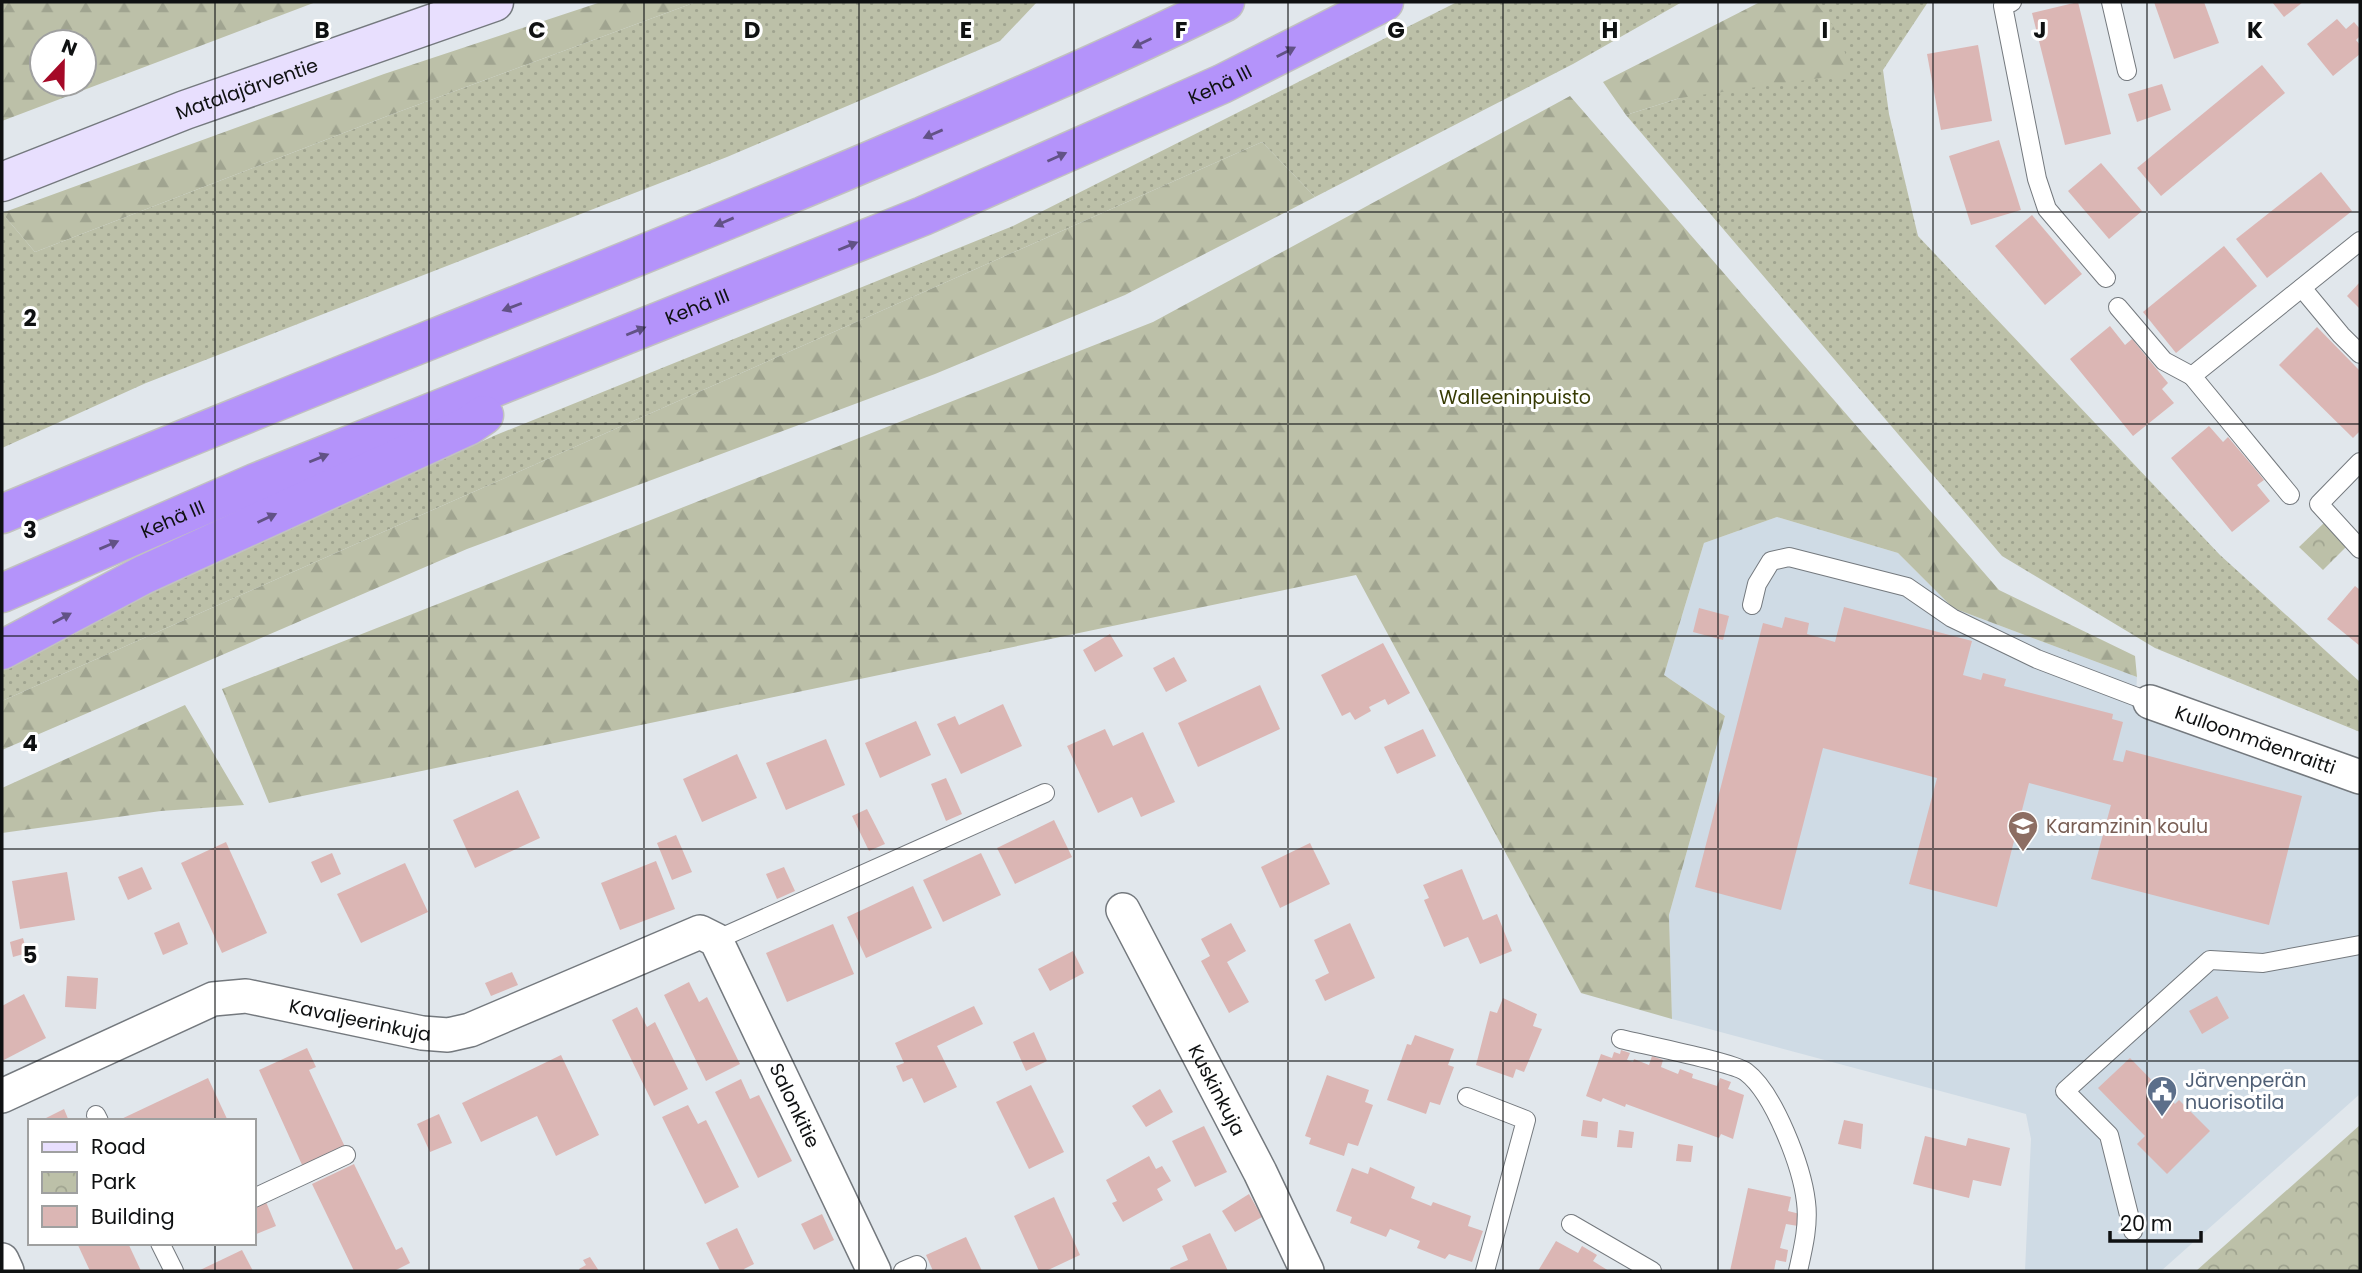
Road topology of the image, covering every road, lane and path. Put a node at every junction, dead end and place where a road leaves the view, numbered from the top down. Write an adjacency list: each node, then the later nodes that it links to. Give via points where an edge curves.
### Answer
1 (494, 2): 7 (main road, Matalajärventie, via 186,110)
2 (1225, 2): 17 (highway, one-way to 17, via 1109,60 692,236 269,402)
3 (1384, 2): 13 (highway, Kehä III, one-way to 3, via 961,200 1223,85)
4 (2012, 2): 9 (lane, via 2003,6 2037,179 2048,209)
5 (2111, 2): 6 (lane)
6 (2127, 71)
7 (2, 182)
8 (2360, 241): 10 (lane)
9 (2106, 278)
10 (2302, 288): 12 (lane); 14 (lane)
11 (2118, 307): 14 (lane, via 2164,361)
12 (2360, 354)
13 (573, 356): 19 (highway, Kehä III, one-way to 13, via 243,488); 21 (highway, one-way to 13, via 143,575 468,426)
14 (2192, 376): 16 (lane)
15 (2360, 462): 18 (lane, via 2319,504)
16 (2290, 495)
17 (2, 514)
18 (2360, 549)
19 (2, 593)
20 (1752, 606): 22 (lane, via 1757,584 1771,561 1789,557 1907,587 1952,618 2037,659)
21 (2, 650)
22 (2150, 702): 23 (street, Kulloonmäenraitti)
23 (2360, 777)
24 (1045, 793): 26 (lane)
25 (1123, 910): 40 (street, Kuskinkuja)
26 (716, 940): 29 (street, Kavaljeerinkuja, via 700,932 448,1035 422,1034 246,996 213,999); 39 (street, Salonkitie)
27 (2360, 945): 34 (lane, via 2263,963 2210,960 2064,1091 2109,1135)
28 (1621, 1039): 43 (lane, via 1744,1071 1765,1092 1795,1159 1806,1202)
29 (2, 1096)
30 (1467, 1097): 41 (lane, via 1526,1121)
31 (346, 1155): 32 (lane)
32 (256, 1197)
33 (1572, 1224): 42 (lane)
34 (2133, 1231)
35 (161, 1245): 38 (lane)
36 (2, 1260): 37 (street)
37 (7, 1271)
38 (174, 1271)
39 (874, 1271)
40 (1307, 1271)
41 (1485, 1271)
42 (1652, 1271)
43 (1798, 1271)

